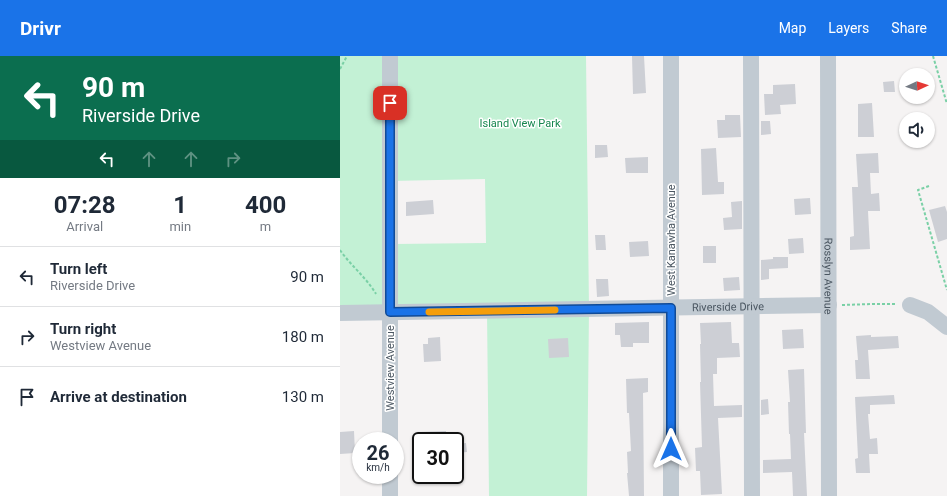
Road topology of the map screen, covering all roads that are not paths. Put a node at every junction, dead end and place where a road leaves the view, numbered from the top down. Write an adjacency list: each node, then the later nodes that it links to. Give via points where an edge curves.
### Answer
1 (390, 56): 9 (street, Westview Avenue)
2 (671, 56): 8 (street, West Kanawha Avenue)
3 (752, 56): 7 (street)
4 (828, 56): 6 (street, Rosslyn Avenue)
5 (910, 305): 11 (street, via 928,312)
6 (829, 306): 7 (street, Riverside Drive); 17 (street, Rosslyn Avenue)
7 (752, 307): 8 (street, Riverside Drive); 16 (street)
8 (671, 308): 9 (street, Riverside Drive); 15 (street, West Kanawha Avenue)
9 (390, 312): 10 (street, Riverside Drive); 12 (street, Westview Avenue)
10 (340, 313)
11 (947, 327)
12 (390, 432)
13 (390, 484): 14 (street)
14 (390, 496)
15 (671, 496)
16 (752, 496)
17 (829, 496)

